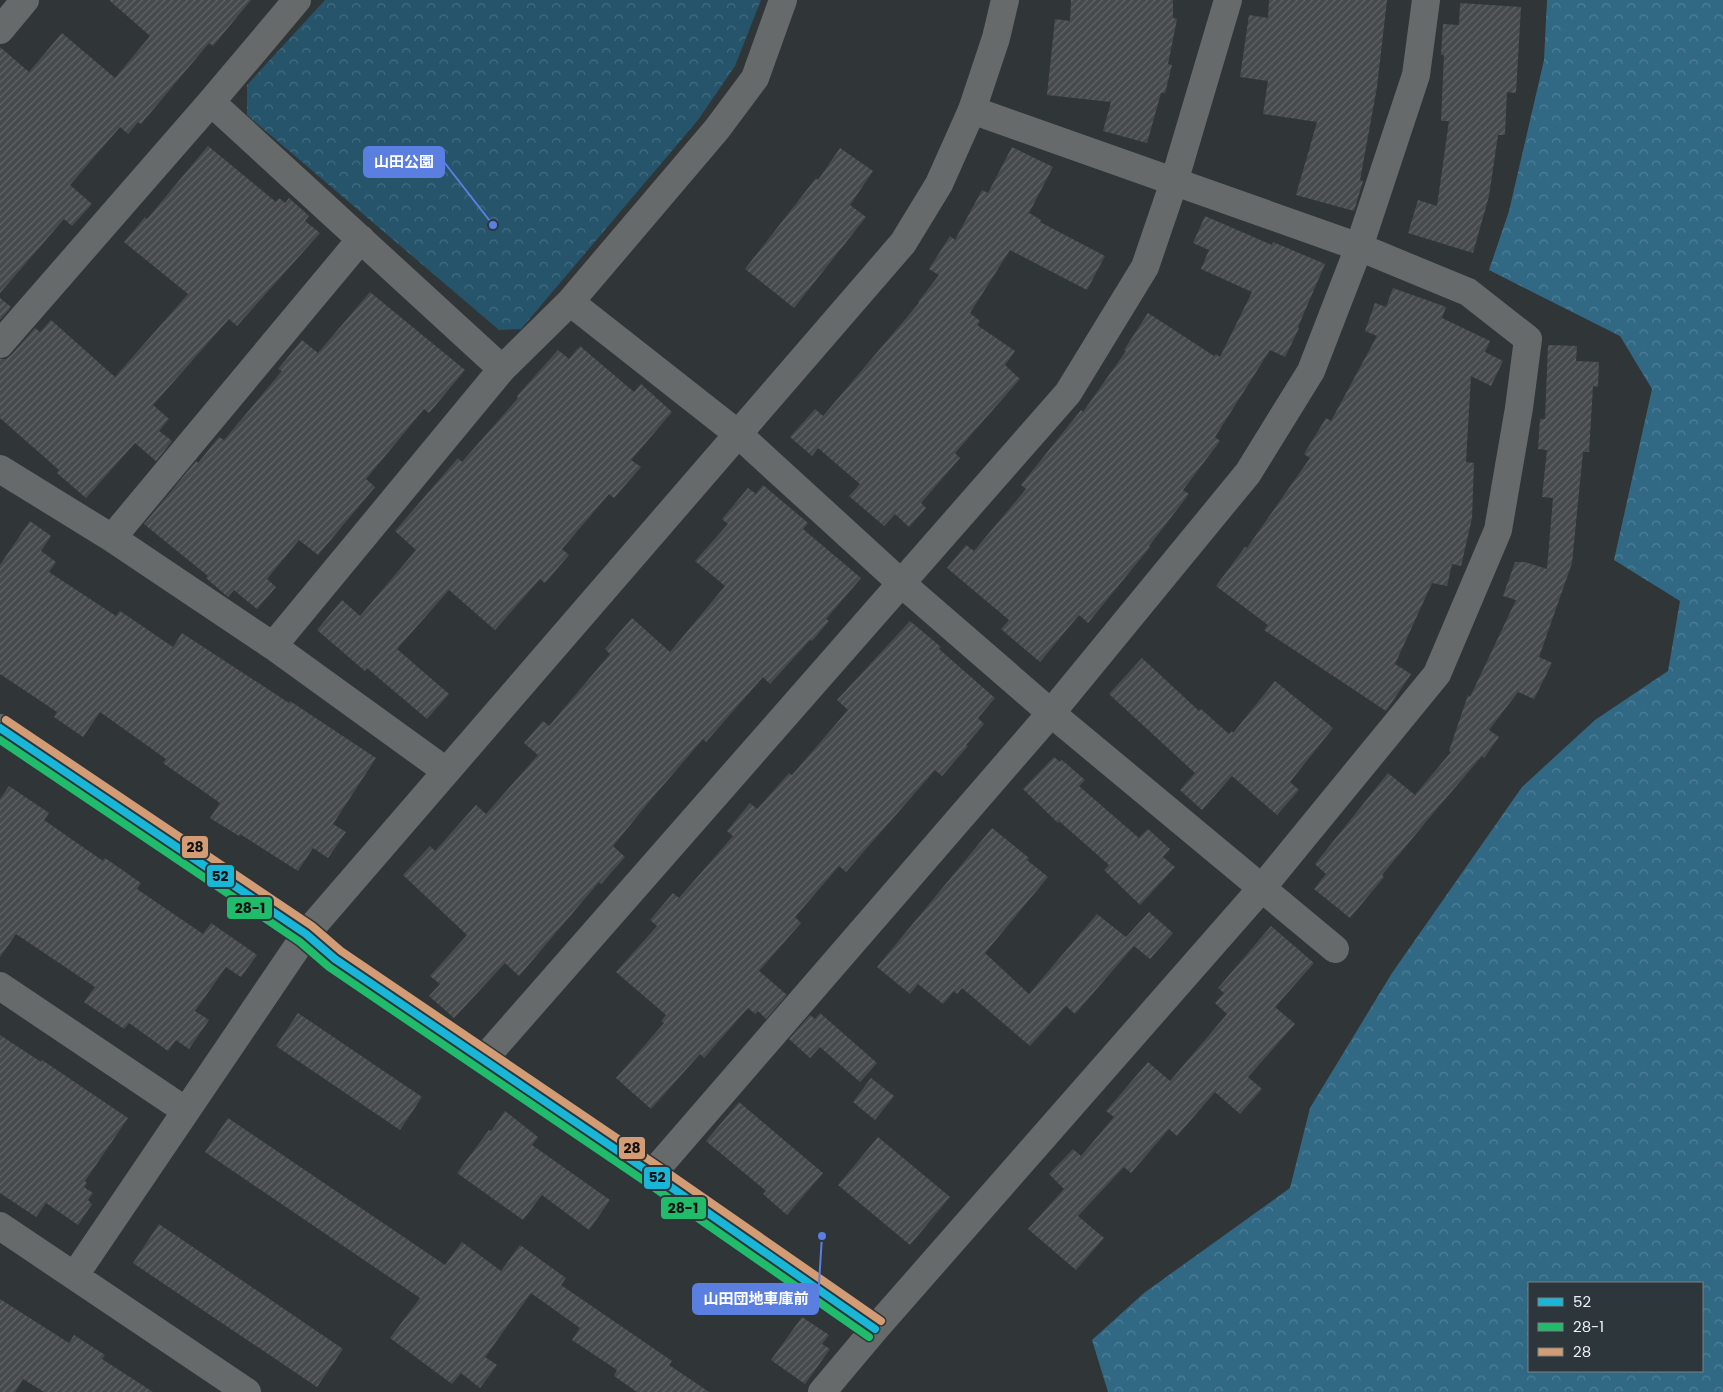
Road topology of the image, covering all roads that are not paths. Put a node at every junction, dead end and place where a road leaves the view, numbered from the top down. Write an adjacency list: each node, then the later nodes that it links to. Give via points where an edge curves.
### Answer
1 (25, 0): 7 (street)
2 (297, 0): 8 (street)
3 (783, 0): 13 (street, via 755,78 717,129)
4 (1005, 0): 9 (street)
5 (1228, 0): 10 (street)
6 (1426, 0): 12 (street, via 1416,76)
7 (0, 30)
8 (211, 102): 11 (street); 14 (street)
9 (972, 110): 10 (street); 16 (street, via 939,184 903,243)
10 (1174, 182): 12 (street); 19 (street, via 1145,267 1068,393)
11 (361, 240): 15 (street); 18 (street)
12 (1359, 246): 21 (street, via 1311,371 1248,473); 24 (street, via 1468,292 1528,339 1520,408 1498,530 1437,674)
13 (570, 302): 15 (street); 16 (street)
14 (0, 344)
15 (502, 369): 20 (street)
16 (738, 434): 19 (street); 23 (street)
17 (0, 470): 18 (street)
18 (112, 538): 20 (street)
19 (901, 583): 21 (street); 28 (street)
20 (273, 646): 23 (street)
21 (1051, 713): 24 (street); 30 (street)
22 (0, 728): 25 (street)
23 (446, 771): 25 (street)
24 (1261, 889): 26 (street); 33 (street)
25 (306, 934): 28 (street, via 335,959); 29 (street)
26 (1335, 949)
27 (0, 986): 29 (street)
28 (484, 1060): 30 (street)
29 (186, 1111): 32 (street)
30 (652, 1174): 33 (street)
31 (0, 1226): 32 (street)
32 (75, 1275): 34 (street)
33 (876, 1328): 35 (street)
34 (247, 1392)
35 (822, 1392)

